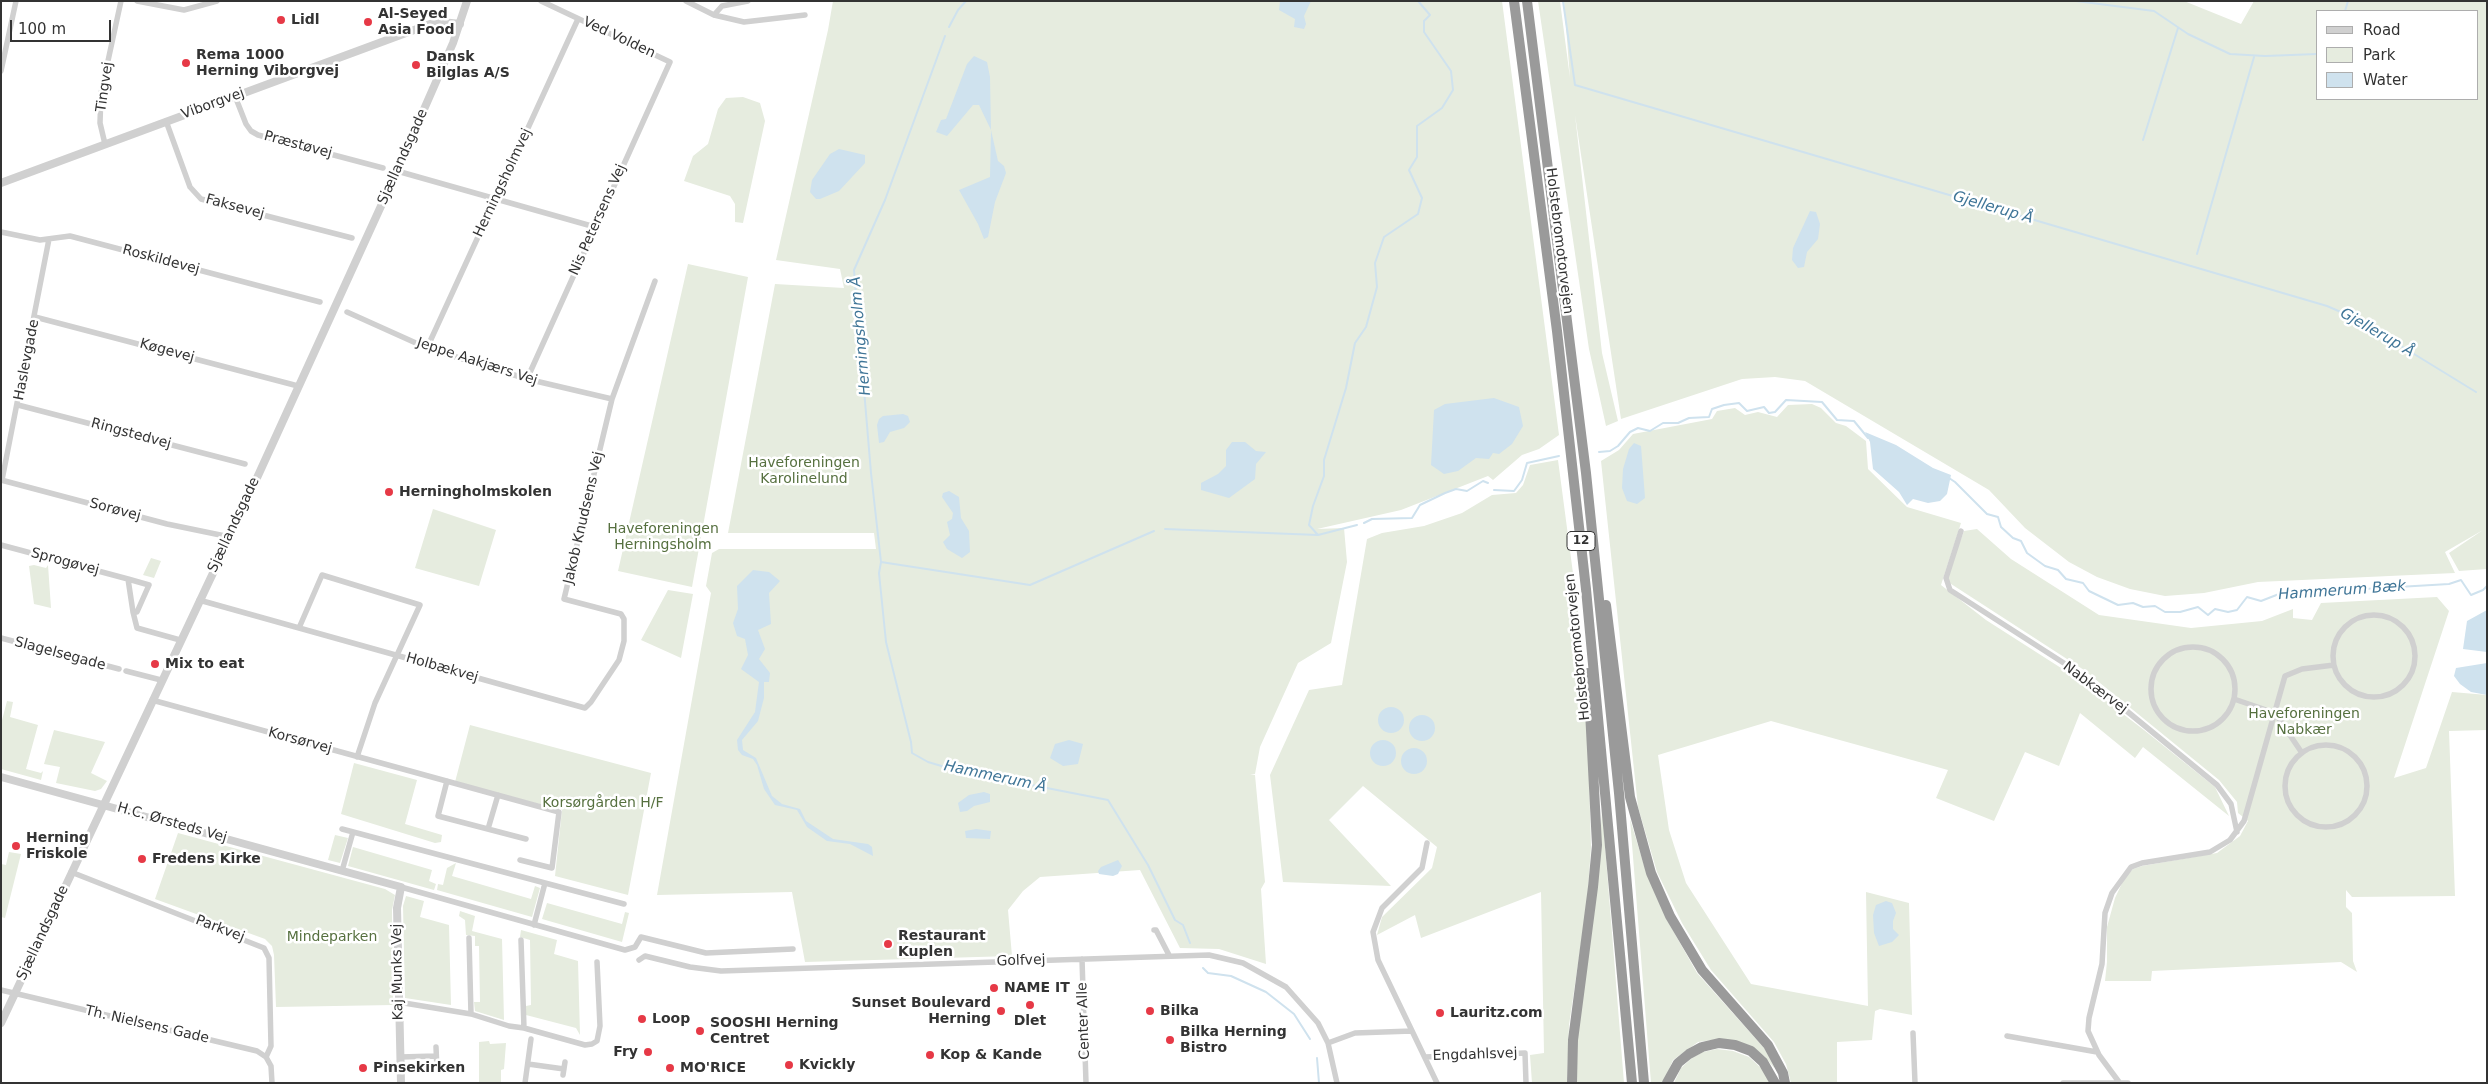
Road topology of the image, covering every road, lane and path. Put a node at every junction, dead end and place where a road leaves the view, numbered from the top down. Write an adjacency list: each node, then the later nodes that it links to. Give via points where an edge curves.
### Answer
1 (16, 1): 15 (street)
2 (121, 1): 20 (street, Tingvej, via 101,92 100,123)
3 (137, 1): 4 (street, via 184,10)
4 (217, 1)
5 (467, 1): 14 (street)
6 (541, 1): 13 (street, Ved Volden)
7 (686, 1): 11 (street)
8 (748, 1): 11 (street, via 722,6)
9 (1514, 1): 45 (highway, Holstebromotorvejen / 12, via 1557,331)
10 (1527, 1): 39 (highway, Holstebromotorvejen / 12)
11 (714, 15): 12 (street, via 744,22)
12 (805, 15)
13 (578, 19): 16 (street, Ved Volden); 24 (street, Herningsholmvej)
14 (460, 24): 18 (street, Viborgvej, via 433,23); 22 (street, Sjællandsgade)
15 (5, 37): 17 (street)
16 (670, 62): 25 (street, Nis Petersens Vej)
17 (1, 71)
18 (235, 96): 19 (street, Viborgvej); 21 (street, Præstøvej, via 246,124 258,135)
19 (166, 121): 20 (street, Viborgvej); 27 (street, Faksevej, via 190,187 201,199)
20 (105, 144): 23 (street, Viborgvej)
21 (383, 168)
22 (398, 171): 24 (street); 35 (street, Sjællandsgade)
23 (1, 183)
24 (495, 200): 25 (street); 33 (street, Herningsholmvej)
25 (595, 226): 34 (street, Nis Petersens Vej)
26 (1, 232): 28 (street, Roskildevej, via 37,240)
27 (352, 238)
28 (49, 239): 30 (street, Roskildevej, via 70,236); 32 (street, Haslevgade)
29 (656, 281): 36 (street, Jakob Knudsens Vej)
30 (320, 302)
31 (347, 312): 33 (street, Jeppe Aakjærs Vej)
32 (35, 316): 35 (street, Køgevej); 37 (street, Haslevgade)
33 (427, 348): 34 (street, Jeppe Aakjærs Vej)
34 (527, 379): 36 (street, Jeppe Aakjærs Vej)
35 (298, 386): 42 (street, Sjællandsgade)
36 (612, 399): 58 (street, Jakob Knudsens Vej, via 564,600 621,614 624,641 619,660)
37 (18, 404): 38 (street, Ringstedvej); 40 (street, Haslevgade)
38 (245, 464)
39 (1586, 473): 117 (highway, Holstebromotorvejen / 12); 120 (highway, via 1596,527 1630,797 1651,874 1670,916 1702,970 1768,1045 1783,1073)
40 (1, 480): 42 (street, Sorøvej, via 167,524)
41 (1961, 531): 69 (street, Nabkærvej, via 1946,578 1950,590 2084,676 2217,785 2231,804)
42 (230, 537): 46 (street, Sjællandsgade)
43 (1, 545): 44 (street, Sprogøvej)
44 (128, 579): 47 (street); 47 (street, Sprogøvej, via 150,585 137,612)
45 (1586, 589): 115 (highway, via 1584,616 1597,844 1573,1040); 116 (highway, Holstebromotorvejen / 12)
46 (199, 600): 48 (street, Holbækvej); 50 (street, Sjællandsgade)
47 (132, 612): 50 (street, via 137,628)
48 (299, 628): 51 (street, Holbækvej); 51 (street, via 322,575 420,605)
49 (1, 638): 53 (street, Slagelsegade)
50 (180, 640): 55 (street, Sjællandsgade)
51 (397, 656): 58 (street, Holbækvej); 61 (street, via 375,703)
52 (2334, 665): 52 (street, via 2338,676 2348,687 2374,697 2400,688 2410,677 2415,649 2410,636 2395,621 2374,615 2360,617 2339,635 2334,648); 59 (street, via 2302,669 2285,676)
53 (119, 669)
54 (126, 671): 55 (street)
55 (161, 680): 57 (street, Sjællandsgade)
56 (2234, 699): 56 (street, via 2218,723 2204,729 2183,729 2163,719 2155,708 2150,694 2151,679 2157,665 2167,655 2181,648 2202,648 2222,658 2230,670 2235,684); 59 (street)
57 (152, 700): 61 (street, Korsørvej); 65 (street, Sjællandsgade)
58 (586, 708)
59 (2275, 713): 60 (street); 69 (street, via 2244,821)
60 (2302, 753): 60 (street, via 2313,747 2337,746 2358,759 2368,782 2367,794 2359,811 2346,823 2322,828 2299,818 2291,808 2286,797 2286,779 2293,762)
61 (357, 756): 63 (street, Korsørvej)
62 (1, 776): 65 (street, H.C. Ørsteds Vej)
63 (447, 782): 64 (street, Korsørvej); 67 (street, via 438,816)
64 (498, 795): 67 (street); 72 (street, Korsørvej, via 559,812 552,868)
65 (104, 804): 73 (street, H.C. Ørsteds Vej); 74 (street, Sjællandsgade)
66 (342, 829): 68 (street)
67 (488, 829): 70 (street)
68 (353, 832): 73 (street); 75 (street)
69 (2237, 832): 99 (street, via 2221,847 2210,852 2142,862 2122,876 2105,913 2102,964 2088,1018 2088,1032)
70 (526, 839)
71 (1426, 844): 93 (street, Engdahlsvej, via 1422,868 1382,908 1373,932 1378,960)
72 (520, 860)
73 (342, 871): 76 (street, H.C. Ørsteds Vej)
74 (71, 872): 88 (street, Sjællandsgade); 101 (street, Parkvej, via 264,948 269,958 271,1046)
75 (545, 884): 77 (street); 78 (street)
76 (401, 887): 78 (street, H.C. Ørsteds Vej); 89 (street, Kaj Munks Vej, via 397,908)
77 (624, 904)
78 (534, 924): 82 (street, H.C. Ørsteds Vej, via 625,950 635,947 641,937 706,953)
79 (1154, 930): 83 (street)
80 (469, 938): 90 (street)
81 (521, 940): 92 (street)
82 (793, 949)
83 (1169, 955): 84 (street, Golfvej); 97 (street, Golfvej, via 1209,955 1243,963 1264,973 1286,987 1304,1005)
84 (1082, 959): 85 (street, Golfvej, via 721,971 645,956); 111 (street, Center Alle)
85 (639, 960)
86 (598, 962): 92 (street, via 600,1026 597,1041 585,1045)
87 (1, 990): 88 (street, Th. Nielsens Gade)
88 (15, 994): 91 (street, Sjællandsgade); 101 (street, Th. Nielsens Gade, via 257,1051)
89 (398, 1002): 90 (street); 103 (street, Kaj Munks Vej)
90 (471, 1014): 92 (street)
91 (1, 1023)
92 (524, 1028)
93 (1412, 1031): 97 (street, via 1355,1034); 102 (street, Engdahlsvej)
94 (1913, 1033): 121 (street)
95 (2007, 1036): 99 (street)
96 (531, 1039): 104 (street)
97 (1328, 1043): 112 (street, Golfvej)
98 (436, 1046): 100 (street)
99 (2098, 1052): 107 (street)
100 (436, 1056): 103 (street); 106 (street)
101 (266, 1057): 108 (street, via 271,1066)
102 (1425, 1057): 113 (street, Engdahlsvej); 114 (street, Engdahlsvej, via 1525,1053)
103 (400, 1058): 109 (street, Kaj Munks Vej)
104 (528, 1064): 105 (street); 110 (street)
105 (564, 1069)
106 (437, 1070)
107 (2119, 1082): 122 (street); 123 (street)
108 (272, 1083)
109 (401, 1083)
110 (525, 1083)
111 (1086, 1083)
112 (1337, 1083)
113 (1438, 1083)
114 (1526, 1083)
115 (1572, 1083)
116 (1632, 1083)
117 (1644, 1083)
118 (1667, 1083): 119 (highway, via 1678,1064 1689,1054 1719,1043 1751,1052 1763,1062)
119 (1775, 1083)
120 (1784, 1083)
121 (1916, 1083)
122 (2063, 1083)
123 (2128, 1083)

